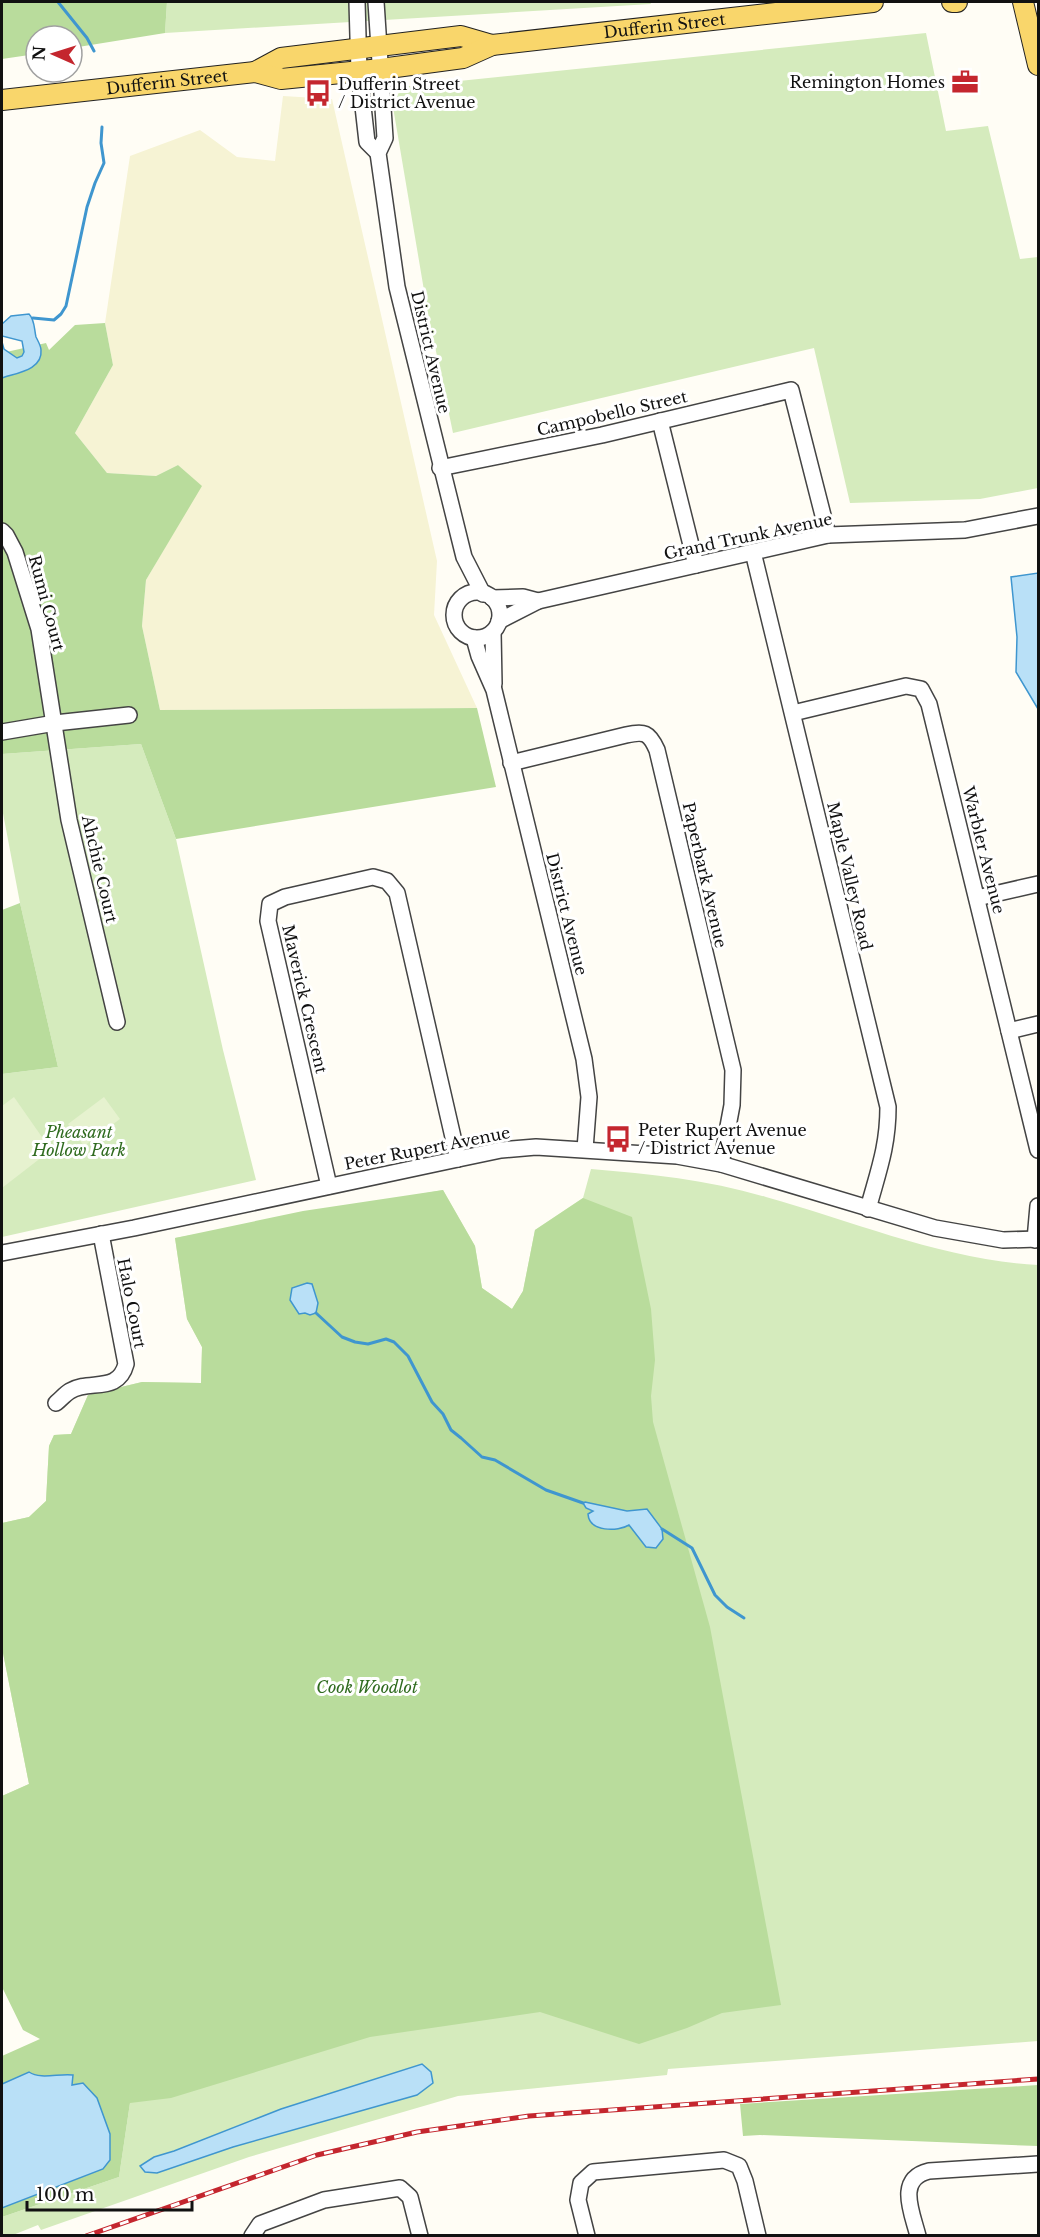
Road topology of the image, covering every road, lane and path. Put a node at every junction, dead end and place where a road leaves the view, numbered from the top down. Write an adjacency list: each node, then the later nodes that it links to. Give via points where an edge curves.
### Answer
1 (357, 2): 9 (street, District Avenue)
2 (376, 2): 8 (street, District Avenue)
3 (873, 2): 7 (main road, Dufferin Street)
4 (951, 2): 5 (main road)
5 (957, 2)
6 (1023, 2): 10 (main road)
7 (492, 45): 8 (main road, Dufferin Street, via 461,36); 11 (main road, Dufferin Street, via 462,58)
8 (379, 47): 9 (main road, Dufferin Street); 11 (street, District Avenue)
9 (359, 50): 12 (street, District Avenue); 13 (main road, Dufferin Street, via 281,58)
10 (1038, 65)
11 (381, 69): 12 (main road, Dufferin Street); 15 (street, District Avenue, via 385,138)
12 (359, 71): 13 (main road, Dufferin Street, via 281,79); 15 (street, District Avenue, via 367,142)
13 (255, 72): 14 (main road, Dufferin Street)
14 (3, 101)
15 (378, 153): 17 (street, District Avenue, via 397,287)
16 (660, 421): 17 (street, Campobello Street); 20 (street, Campobello Street, via 792,390); 23 (street)
17 (440, 468): 22 (street, District Avenue)
18 (1038, 516): 20 (street, Grand Trunk Avenue, via 965,530)
19 (2, 531): 32 (street, Rumi Court, via 15,552 34,611)
20 (828, 535): 21 (street, Grand Trunk Avenue)
21 (753, 552): 23 (street, Grand Trunk Avenue); 30 (street, Maple Valley Road)
22 (464, 557): 24 (street, District Avenue); 25 (street, District Avenue)
23 (696, 565): 26 (street, Grand Trunk Avenue)
24 (488, 596): 25 (street); 26 (street, Grand Trunk Avenue); 27 (street, via 499,609)
25 (464, 597): 28 (street, via 455,608 456,623 463,633)
26 (538, 601): 27 (street, Grand Trunk Avenue)
27 (496, 627): 28 (street, via 487,636); 29 (street, District Avenue)
28 (474, 638): 29 (street, District Avenue)
29 (494, 690): 34 (street, District Avenue)
30 (792, 712): 36 (street, Warbler Avenue, via 906,686 921,689 929,704); 46 (street, Maple Valley Road, via 888,1107 882,1165)
31 (129, 715): 32 (street)
32 (55, 723): 33 (street); 37 (street, Ahchie Court, via 69,820)
33 (2, 732)
34 (511, 763): 40 (street, District Avenue, via 584,1059 589,1097); 43 (street, Paperbark Avenue, via 641,732 652,738 733,1070 732,1105)
35 (1038, 884): 36 (street)
36 (977, 898): 39 (street, Warbler Avenue)
37 (117, 1022)
38 (1038, 1024): 39 (street)
39 (1010, 1030): 41 (street, Warbler Avenue)
40 (585, 1149): 42 (street, Peter Rupert Avenue, via 536,1147); 43 (street, Peter Rupert Avenue, via 677,1156)
41 (1038, 1150)
42 (458, 1159): 44 (street, Peter Rupert Avenue); 44 (street, Maverick Crescent, via 397,893 387,881 373,878 285,897 270,904 268,921)
43 (721, 1164): 46 (street, Peter Rupert Avenue)
44 (329, 1186): 47 (street, Peter Rupert Avenue)
45 (1038, 1206): 48 (street)
46 (868, 1209): 48 (street, Peter Rupert Avenue, via 934,1228 1003,1240)
47 (101, 1234): 49 (street, Peter Rupert Avenue); 50 (street, Halo Court, via 126,1364 123,1374 114,1382 71,1390)
48 (1037, 1240)
49 (2, 1253)
50 (56, 1403)
51 (1038, 2164): 56 (street, via 917,2174 909,2184)
52 (252, 2235): 53 (street, via 260,2224 324,2200 400,2187 410,2197)
53 (420, 2235)
54 (586, 2235): 55 (street, via 578,2200 581,2183 593,2172 724,2160 739,2166)
55 (758, 2235)
56 (918, 2235)

